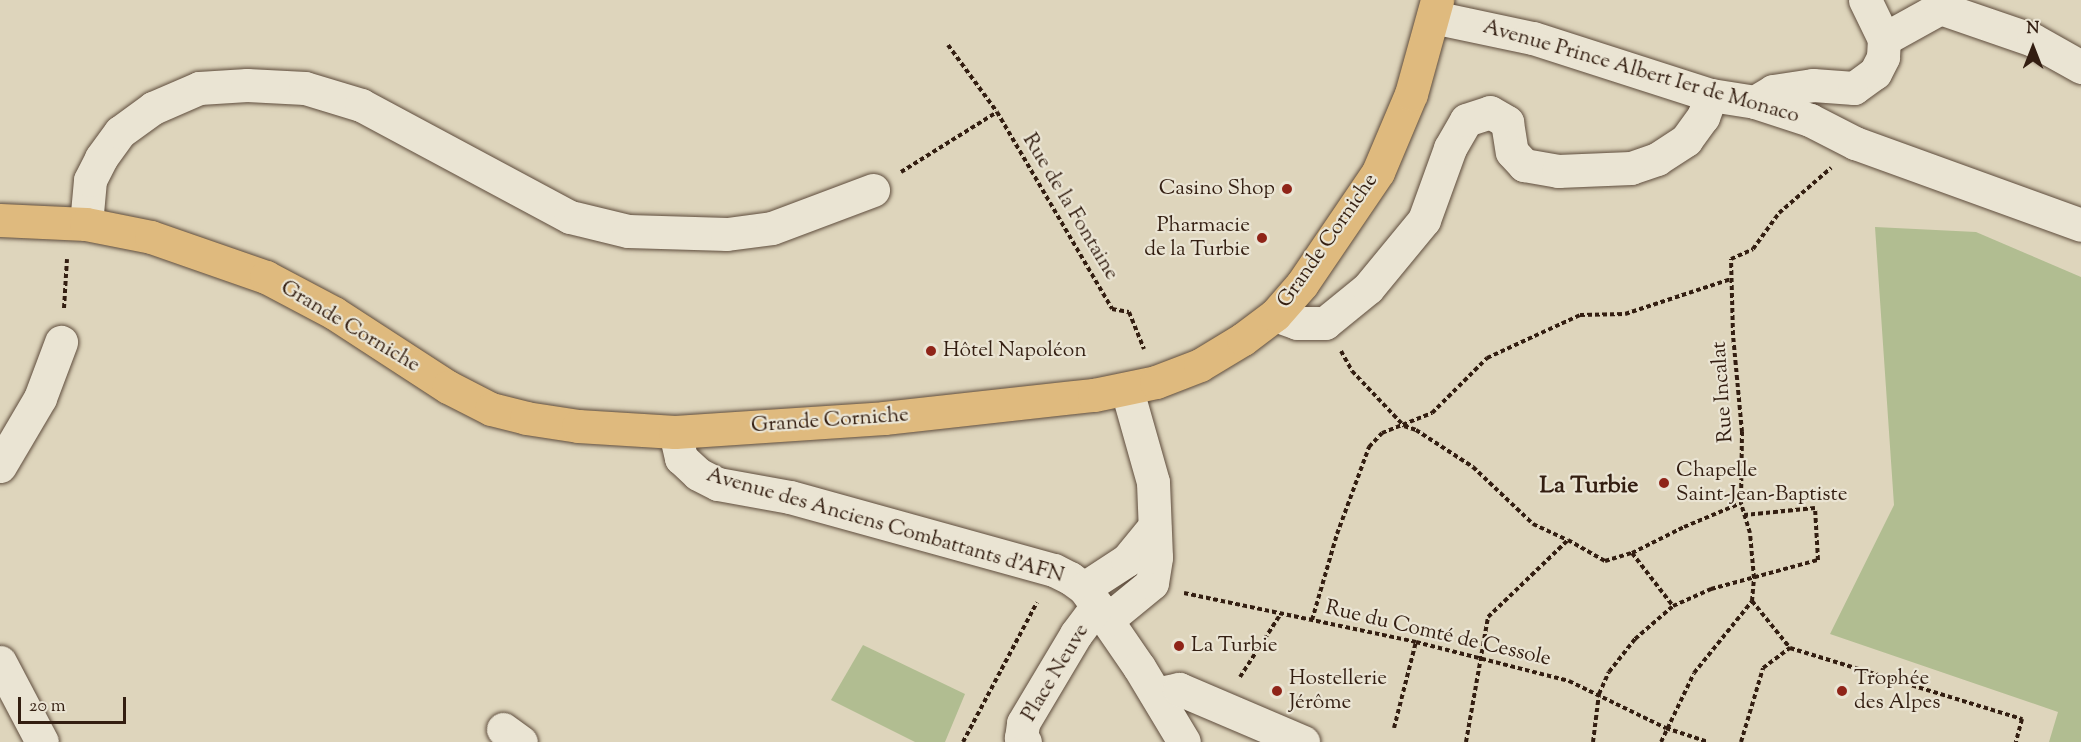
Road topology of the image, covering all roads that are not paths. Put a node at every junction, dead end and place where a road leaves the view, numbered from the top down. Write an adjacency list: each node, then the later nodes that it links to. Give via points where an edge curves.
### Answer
1 (1865, 0): 3 (street)
2 (1435, 8): 5 (street, Avenue Prince Albert Ier de Monaco); 11 (main road, Grande Corniche, via 1411,93 1378,172 1302,284)
3 (1884, 39): 4 (street, via 1940,8 2033,40); 6 (street, via 1883,57 1875,73 1854,88 1813,85 1773,91)
4 (2081, 67)
5 (1712, 95): 6 (street, Avenue Prince Albert Ier de Monaco); 11 (street, via 1703,117 1686,140 1657,159 1631,168 1557,171 1524,165 1512,152 1507,122 1490,112 1466,120 1450,148 1424,220 1368,288 1325,323 1297,323)
6 (1755, 102): 10 (street, Avenue Prince Albert Ier de Monaco, via 1809,120 1855,143)
7 (873, 190): 9 (street, via 772,228 726,234 628,231 570,217 361,105 305,88 247,85 199,88 153,108 120,132 90,180)
8 (0, 220): 9 (main road, Grande Corniche)
9 (86, 224): 15 (main road, Grande Corniche, via 151,237 266,277 334,313 448,387 491,409 578,426)
10 (2081, 225)
11 (1275, 315): 13 (main road, Grande Corniche, via 1200,364)
12 (61, 342): 14 (street, via 39,398)
13 (1142, 386): 15 (main road, Grande Corniche, via 930,414); 17 (street)
14 (7, 429): 16 (street)
15 (675, 432): 18 (street, Avenue des Anciens Combattants d'AFN, via 681,458 698,474 718,484 790,497 1054,570)
16 (0, 466)
17 (1154, 527): 18 (street); 18 (street, via 1156,557 1152,583)
18 (1096, 604): 20 (street); 22 (street, Place Neuve, via 1023,723)
19 (0, 662): 21 (street)
20 (1156, 694): 23 (street); 24 (street, via 1179,689)
21 (42, 742)
22 (1025, 742)
23 (1184, 742)
24 (1303, 742)

